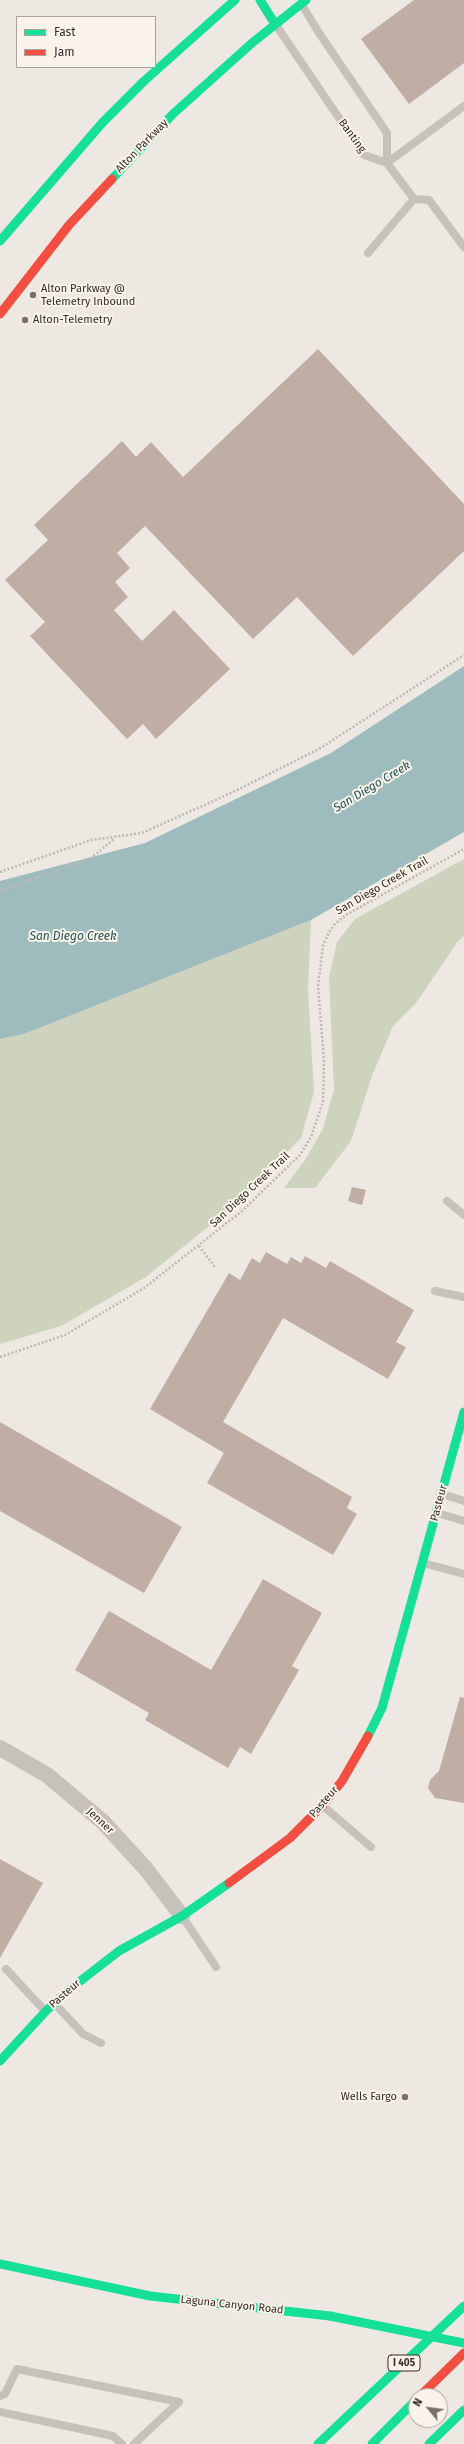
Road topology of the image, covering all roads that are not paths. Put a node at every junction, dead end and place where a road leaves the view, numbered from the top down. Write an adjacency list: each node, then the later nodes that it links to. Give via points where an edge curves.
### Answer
1 (235, 0): 8 (main road, via 143,82 103,122)
2 (260, 0): 4 (main road, Banting)
3 (302, 1): 4 (main road, Alton Parkway); 6 (lane, via 319,34 387,133)
4 (275, 24): 6 (lane, Banting, via 364,155); 11 (main road, Alton Parkway, via 173,114 108,182 69,225)
5 (464, 106): 6 (lane)
6 (387, 163): 7 (lane)
7 (414, 199): 9 (lane, via 429,200); 10 (lane)
8 (0, 241)
9 (464, 247)
10 (368, 253)
11 (0, 314)
12 (447, 1201): 13 (lane)
13 (464, 1215)
14 (436, 1292): 15 (lane)
15 (464, 1297)
16 (464, 1412): 17 (main road, Pasteur)
17 (441, 1494): 18 (lane); 19 (main road, Pasteur)
18 (464, 1501)
19 (436, 1513): 20 (lane); 21 (main road, Pasteur)
20 (464, 1521)
21 (422, 1563): 22 (lane); 24 (main road, Pasteur, via 382,1708 359,1754)
22 (464, 1574)
23 (0, 1748): 26 (street, Jenner, via 47,1775 103,1822 146,1869)
24 (322, 1806): 25 (lane); 26 (main road, Pasteur, via 290,1838)
25 (371, 1847)
26 (182, 1916): 27 (lane); 29 (main road, Pasteur, via 119,1950)
27 (216, 1967)
28 (6, 1969): 30 (lane)
29 (54, 2004): 30 (main road, Pasteur); 31 (lane, via 83,2034)
30 (46, 2011): 32 (main road, Pasteur)
31 (101, 2043)
32 (0, 2061)
33 (0, 2264): 35 (main road, Laguna Canyon Road, bridge, via 150,2296 330,2316)
34 (464, 2306): 44 (main road, I 405)
35 (464, 2343)
36 (464, 2353): 37 (main road)
37 (428, 2388)
38 (0, 2396): 43 (lane, via 5,2394 17,2369 179,2402)
39 (408, 2408): 45 (main road)
40 (464, 2410): 46 (main road)
41 (0, 2412): 42 (lane, via 113,2436)
42 (122, 2444)
43 (134, 2444)
44 (318, 2444)
45 (372, 2444)
46 (429, 2444)

